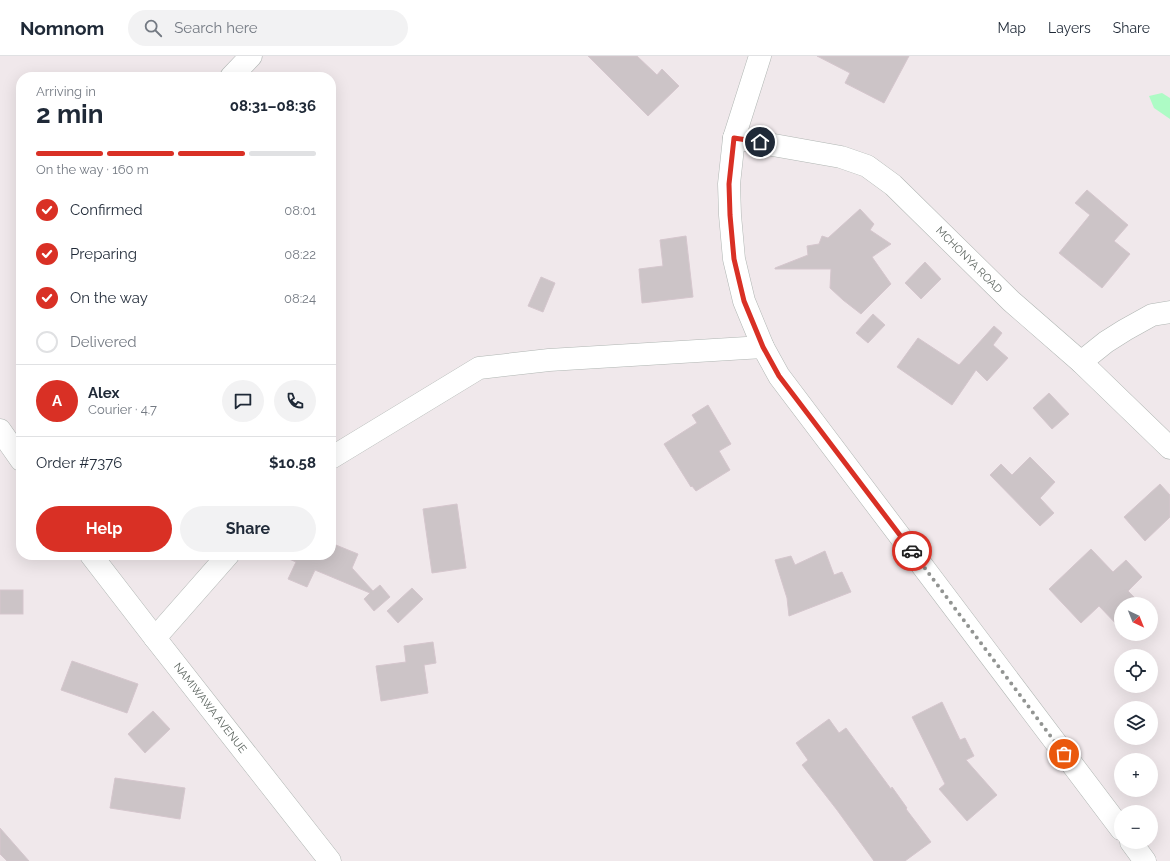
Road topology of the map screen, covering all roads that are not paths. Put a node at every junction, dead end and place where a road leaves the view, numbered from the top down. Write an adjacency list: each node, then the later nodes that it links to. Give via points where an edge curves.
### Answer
1 (251, 56): 3 (street)
2 (760, 56): 4 (street)
3 (236, 72)
4 (734, 138): 6 (street, via 729,184 734,259 744,301); 7 (street, MCHONYA ROAD, via 841,157 867,166 893,185 1011,300)
5 (1170, 312): 7 (street, via 1152,315 1125,330)
6 (763, 347): 11 (street, via 549,360 479,368); 15 (street, via 779,376)
7 (1081, 362): 9 (street, MCHONYA ROAD)
8 (0, 430): 10 (street)
9 (1170, 448)
10 (16, 453)
11 (336, 455)
12 (95, 560): 14 (street, NAMIWAWA AVENUE)
13 (224, 560): 14 (street)
14 (154, 638): 17 (street, NAMIWAWA AVENUE)
15 (1114, 820)
16 (1136, 849): 18 (street)
17 (330, 861)
18 (1145, 861)

